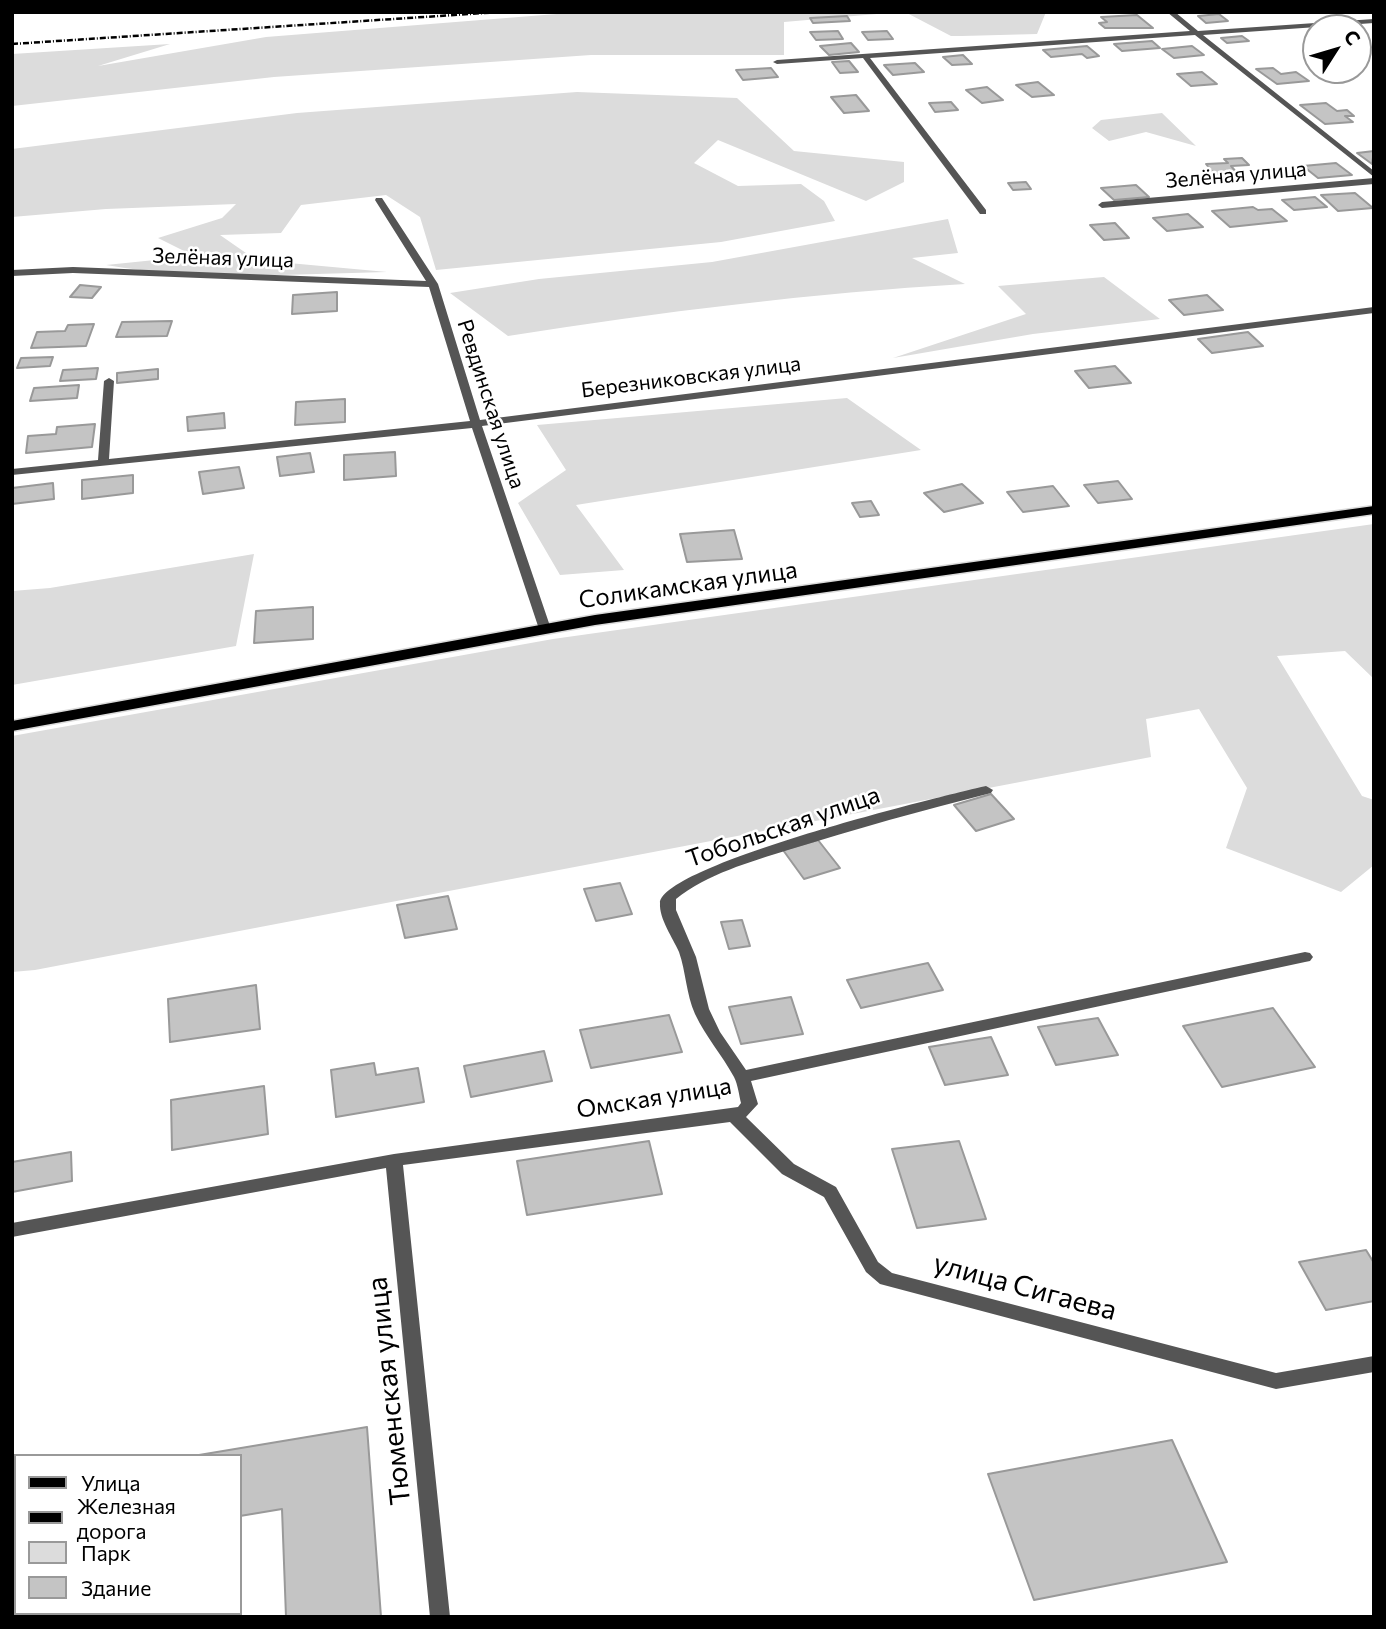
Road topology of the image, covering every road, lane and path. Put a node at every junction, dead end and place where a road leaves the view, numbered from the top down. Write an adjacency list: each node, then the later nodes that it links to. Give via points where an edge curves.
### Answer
1 (1170, 12): 3 (street)
2 (1374, 21): 3 (street)
3 (1194, 34): 4 (street); 6 (street)
4 (864, 55): 5 (street); 10 (street)
5 (777, 62)
6 (1374, 175)
7 (1374, 181): 9 (street, Зелёная улица)
8 (379, 200): 12 (street, Ревдинская улица)
9 (1102, 205)
10 (983, 212)
11 (12, 273): 12 (street, Зелёная улица, via 73,270)
12 (433, 284): 15 (street, Ревдинская улица)
13 (1374, 310): 15 (street, Березниковская улица)
14 (109, 381): 16 (street)
15 (476, 424): 16 (street, Березниковская улица); 19 (street, Ревдинская улица)
16 (103, 463): 17 (street, Березниковская улица)
17 (12, 472)
18 (1374, 510): 19 (main road, Соликамская улица)
19 (545, 629): 20 (main road, Соликамская улица)
20 (12, 726)
21 (986, 790): 23 (street, Тобольская улица, via 882,815 788,846 698,877 669,897 668,909 700,1007)
22 (1305, 957): 23 (street, Омская улица)
23 (743, 1077): 24 (street, Омская улица, via 750,1104)
24 (734, 1115): 25 (street, Омская улица); 27 (street, улица Сигаева, via 788,1169 830,1192 872,1267 886,1279 1276,1381)
25 (394, 1160): 26 (street, Омская улица); 28 (street, Тюменская улица)
26 (12, 1230)
27 (1374, 1364)
28 (440, 1617)

